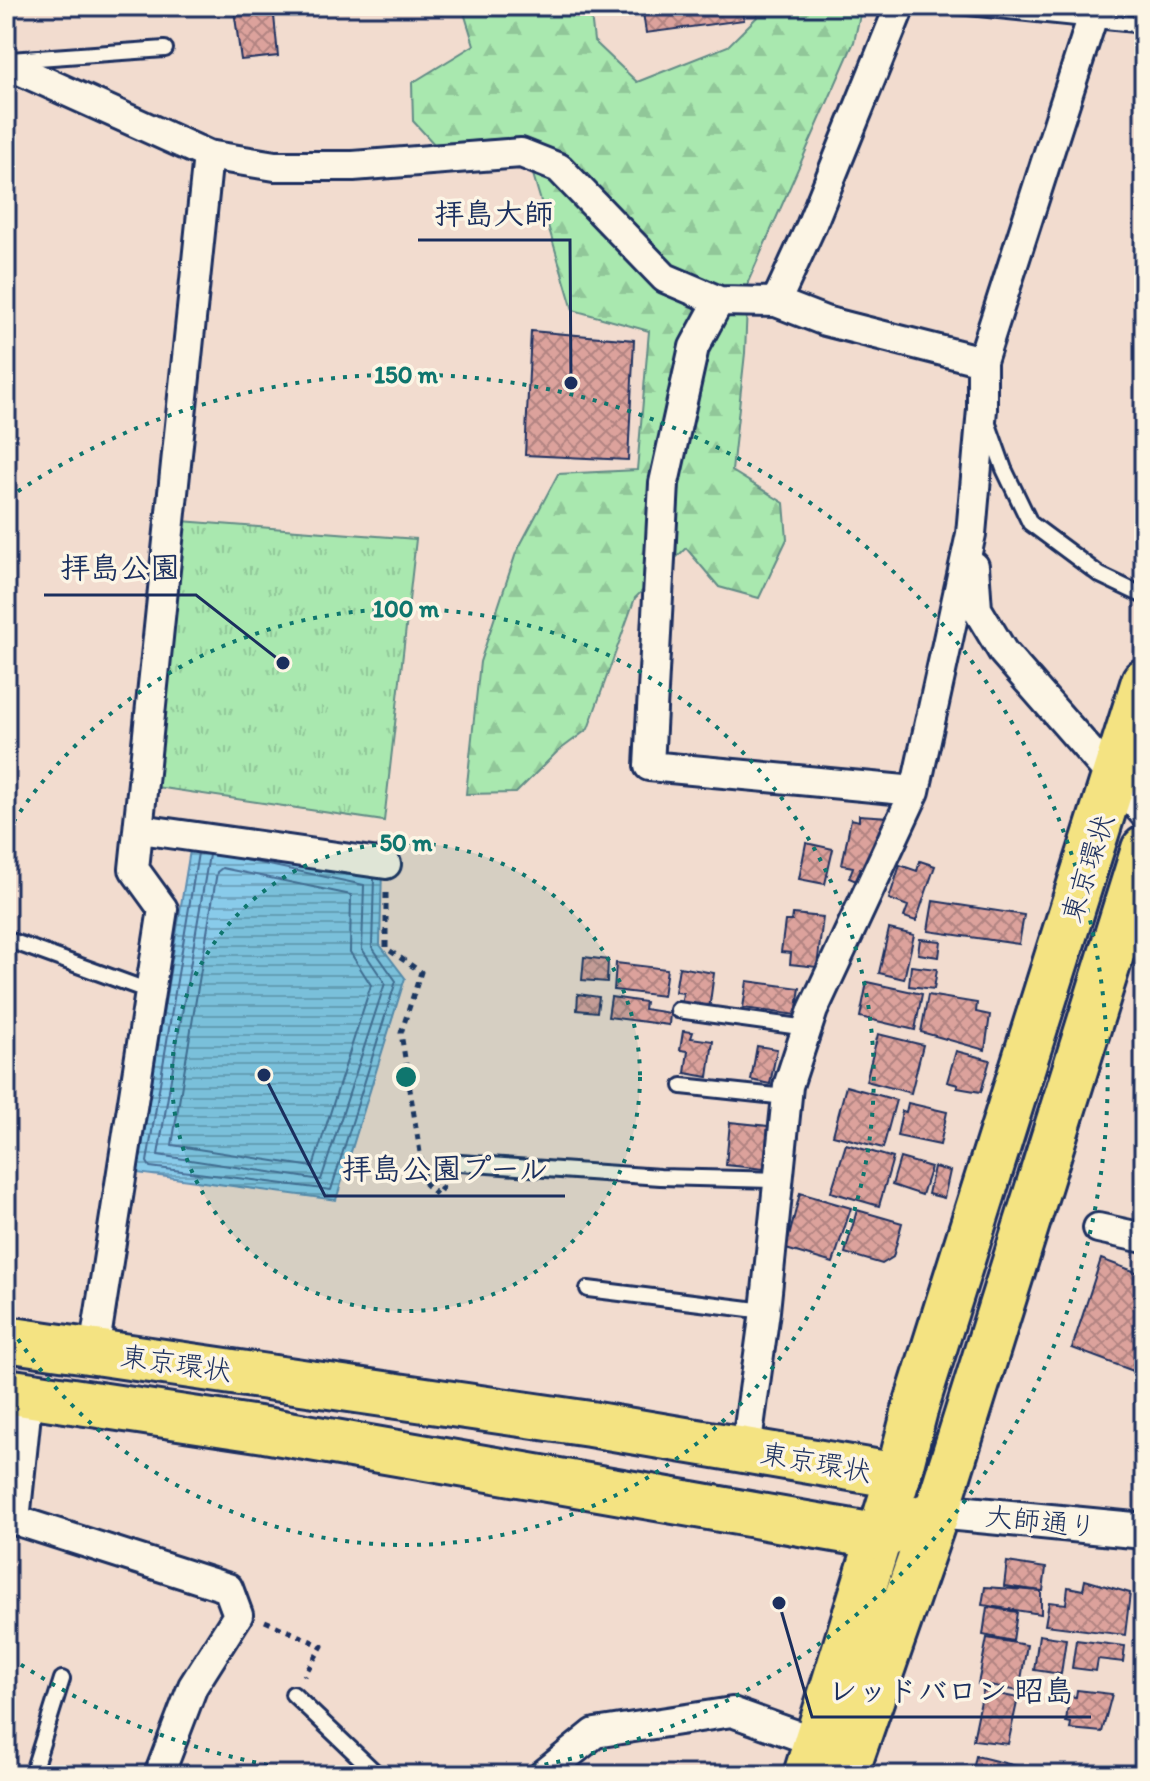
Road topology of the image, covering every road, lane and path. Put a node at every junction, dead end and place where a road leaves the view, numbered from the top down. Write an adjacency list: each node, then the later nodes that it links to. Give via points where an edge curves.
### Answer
1 (478, 6): 4 (path)
2 (900, 6): 11 (street)
3 (958, 6): 5 (lane)
4 (440, 13)
5 (1093, 13): 6 (lane); 12 (street)
6 (1144, 25)
7 (165, 49): 8 (lane)
8 (6, 62): 9 (street)
9 (208, 155): 10 (street, via 291,166 353,166 521,153 559,168 665,278); 20 (street)
10 (719, 301): 11 (street); 18 (street, via 694,347 664,483 649,766)
11 (776, 302): 12 (street, via 825,321)
12 (982, 361): 13 (street)
13 (982, 409): 14 (street); 15 (lane, via 1030,523 1100,575)
14 (971, 534): 17 (street, via 977,609 983,620 1003,652); 18 (street)
15 (1144, 596)
16 (1144, 681): 17 (main road, 東京環状)
17 (1114, 781): 19 (street); 39 (main road, 東京環状)
18 (915, 791): 26 (street)
19 (1144, 813)
20 (140, 829): 22 (street); 24 (street, via 134,869 163,909)
21 (1144, 849): 40 (main road, 東京環状)
22 (386, 864): 29 (path, via 386,948 421,972 401,1033 425,1184 437,1195)
23 (6, 939): 24 (lane)
24 (152, 992): 36 (street)
25 (678, 1010): 26 (lane)
26 (807, 1028): 28 (street)
27 (682, 1086): 28 (lane)
28 (786, 1097): 30 (street)
29 (460, 1163): 30 (lane)
30 (778, 1180): 34 (street)
31 (1098, 1228): 32 (street)
32 (1144, 1238)
33 (588, 1289): 34 (lane)
34 (765, 1311): 38 (street)
35 (6, 1339): 36 (main road, 東京環状)
36 (94, 1351): 38 (main road, 東京環状)
37 (17, 1393): 42 (main road, 東京環状, via 265,1430); 43 (street, via 15,1520 228,1588)
38 (746, 1449): 39 (main road, 東京環状)
39 (898, 1476): 40 (main road); 42 (main road)
40 (937, 1511): 41 (street, 大師通り); 42 (main road); 51 (main road, 東京環状)
41 (1144, 1531)
42 (881, 1537): 46 (main road)
43 (238, 1615): 45 (path, via 322,1646); 48 (street, via 193,1686)
44 (62, 1679): 47 (lane)
45 (293, 1694): 49 (lane)
46 (811, 1758): 50 (street, via 732,1712 595,1733)
47 (32, 1775)
48 (159, 1775)
49 (378, 1775)
50 (543, 1775)
51 (845, 1775)

